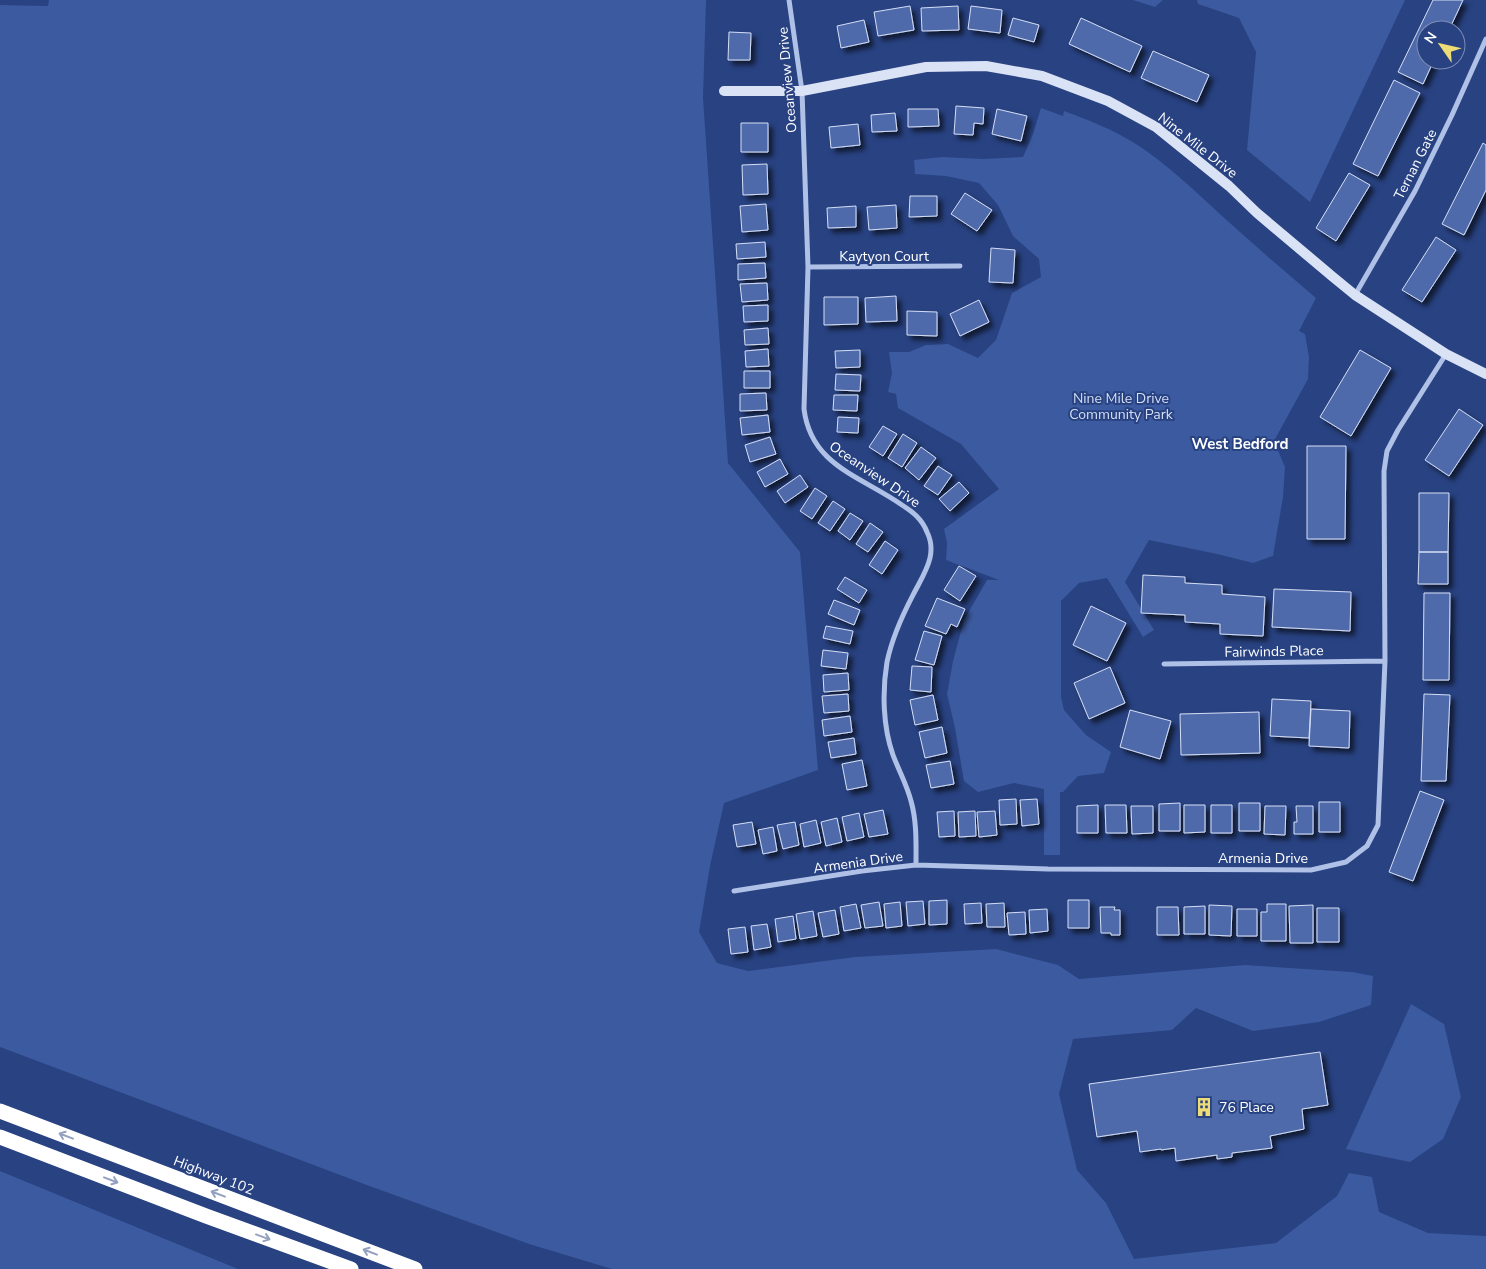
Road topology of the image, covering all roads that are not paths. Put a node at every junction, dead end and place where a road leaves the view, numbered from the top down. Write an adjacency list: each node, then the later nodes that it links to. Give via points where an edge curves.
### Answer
1 (790, 0): 4 (street, Oceanview Drive)
2 (1486, 39): 7 (street, Ternan Gate, via 1415,191)
3 (724, 91): 4 (street, Nine Mile Drive)
4 (802, 91): 6 (street, Oceanview Drive); 7 (street, Nine Mile Drive, via 926,67 986,66 1042,76 1108,101 1156,127)
5 (960, 266): 6 (street, Kaytyon Court)
6 (808, 267): 12 (street, Oceanview Drive, via 804,409 808,431 819,450 832,462 918,517 932,549 927,567 894,637 884,690 890,743 912,803)
7 (1355, 294): 8 (street, Nine Mile Drive)
8 (1446, 354): 9 (street, Nine Mile Drive); 10 (street, Armenia Drive, via 1387,451 1384,471)
9 (1486, 374)
10 (1385, 661): 11 (street, Fairwinds Place); 12 (street, Armenia Drive, via 1378,825 1367,846 1346,862 1312,870)
11 (1164, 664)
12 (916, 865): 13 (street, Armenia Drive)
13 (734, 891)
14 (0, 1111): 17 (highway, Highway 102, one-way to 14)
15 (0, 1137): 16 (highway, one-way to 16)
16 (351, 1269)
17 (415, 1269)

